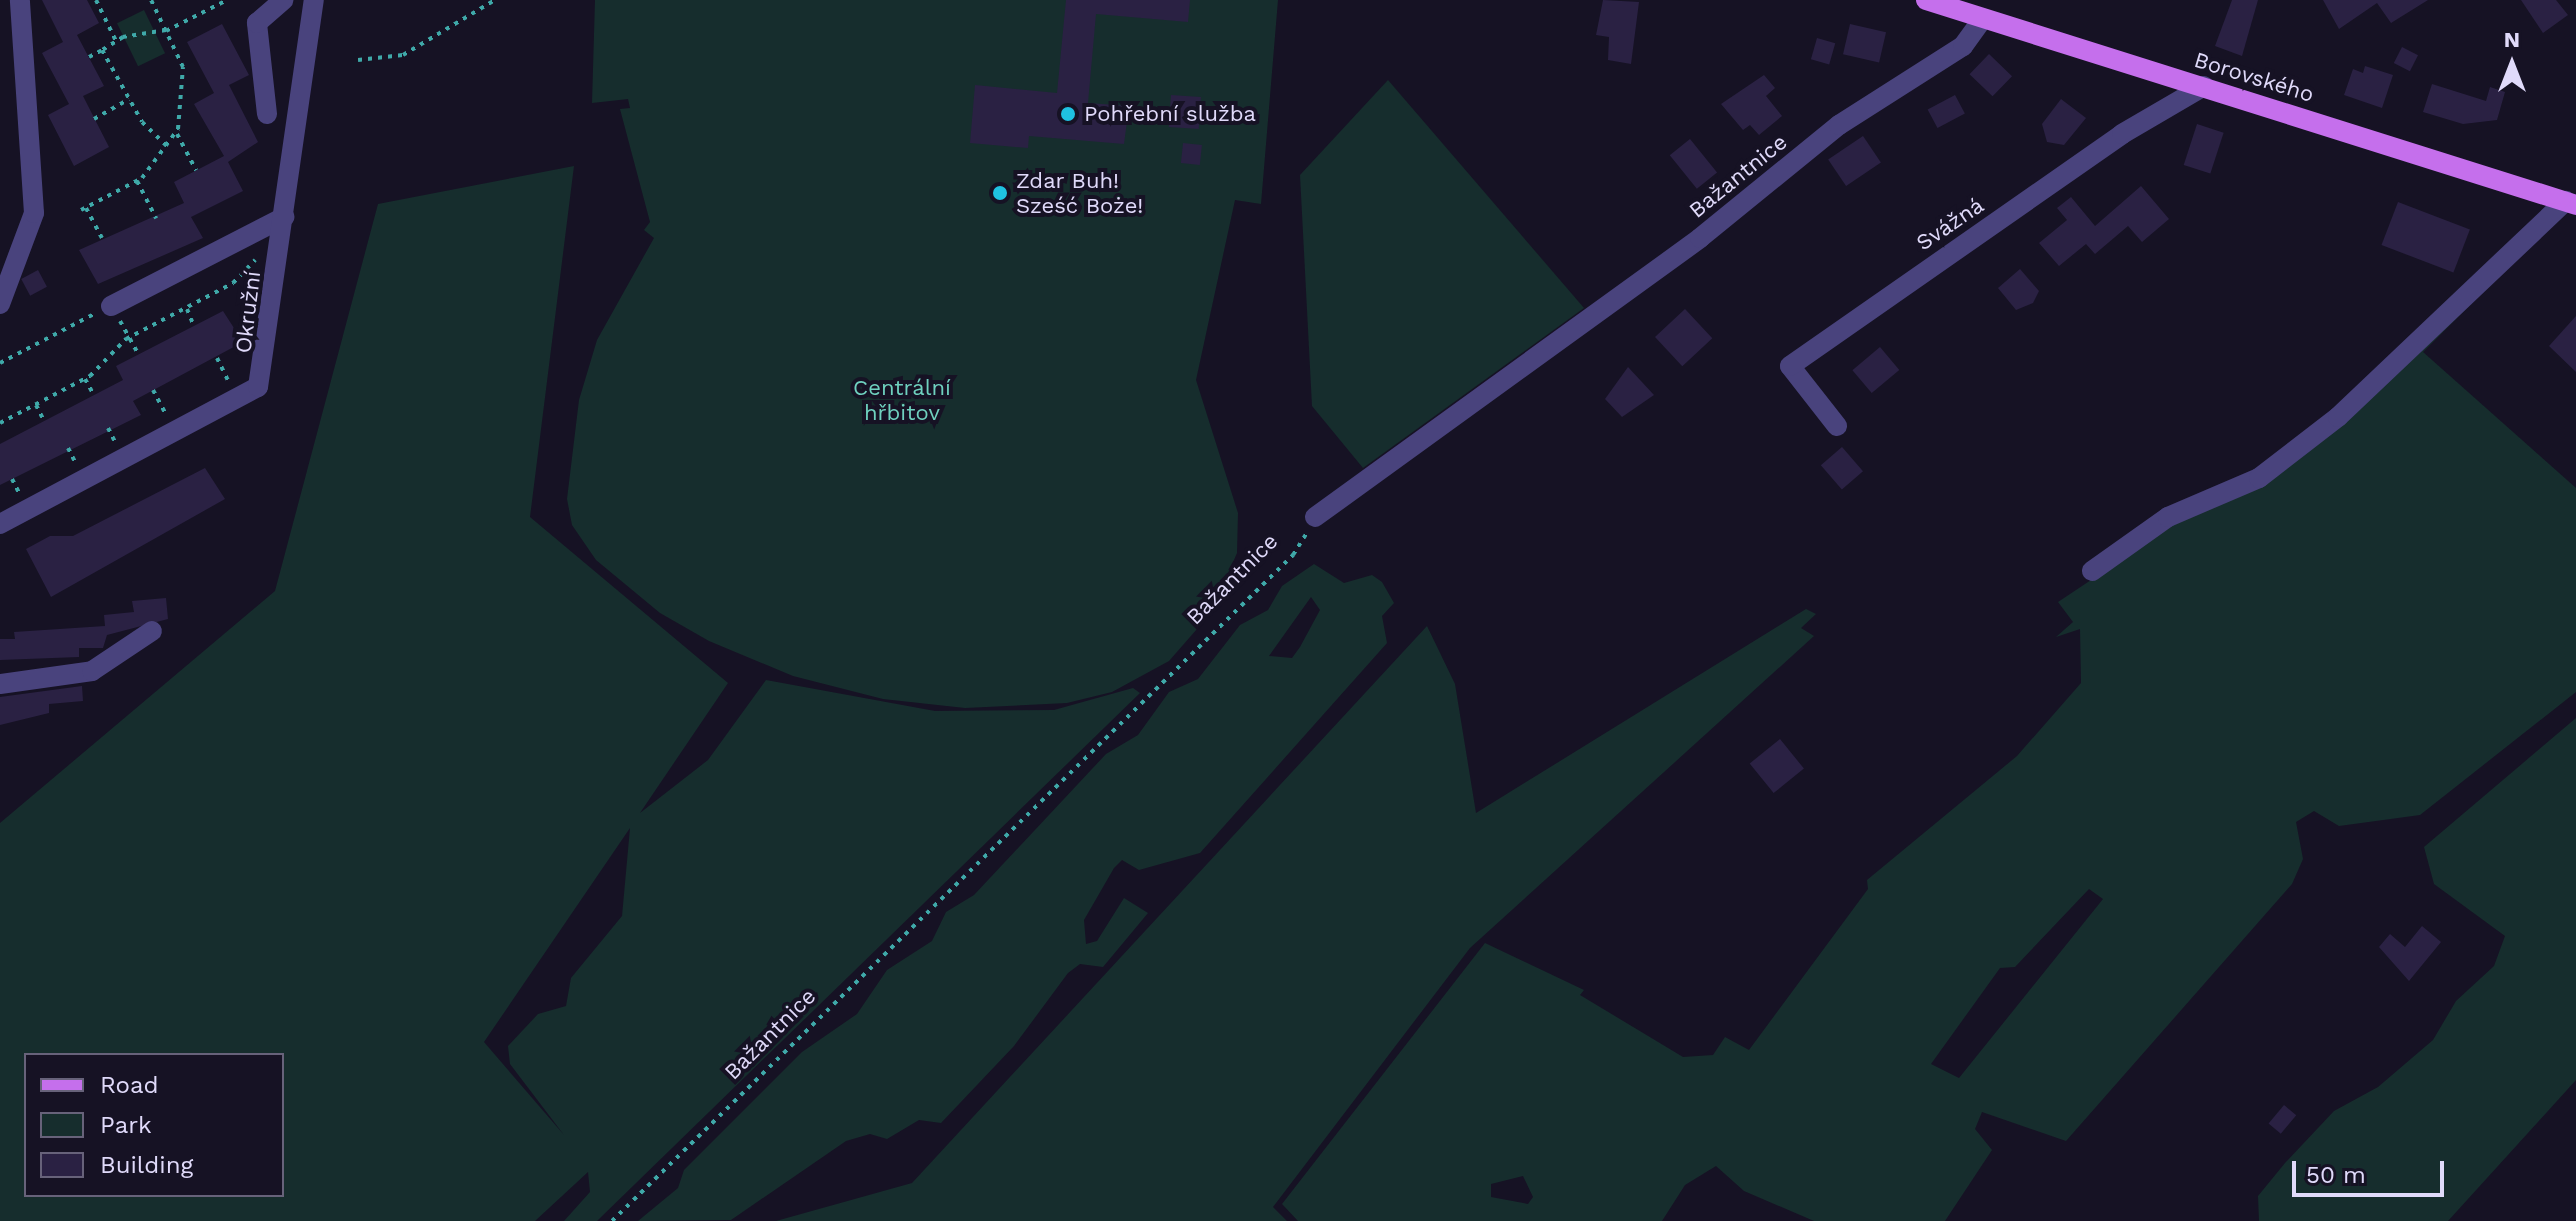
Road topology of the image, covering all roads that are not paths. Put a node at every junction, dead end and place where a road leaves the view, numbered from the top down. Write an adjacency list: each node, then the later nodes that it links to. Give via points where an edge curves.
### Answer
1 (20, 0): 10 (street, via 34,213)
2 (283, 0): 7 (street, via 257,23)
3 (314, 0): 9 (street, Okružní)
4 (1926, 0): 5 (main road, Borovského)
5 (1983, 18): 6 (main road, Borovského); 13 (street, Bažantnice, via 1963,46 1839,125 1700,238)
6 (2204, 86): 8 (main road, Borovského); 12 (street, Svážná, via 2122,134 1790,366)
7 (267, 114)
8 (2571, 203): 15 (street, Borovského, via 2338,417 2259,478 2168,517)
9 (284, 217): 11 (street); 14 (street, Okružní, via 263,376 244,398)
10 (0, 304)
11 (117, 315)
12 (1837, 426)
13 (1315, 517)
14 (0, 524)
15 (2092, 571)
16 (152, 631): 17 (street, via 92,671)
17 (0, 684)

